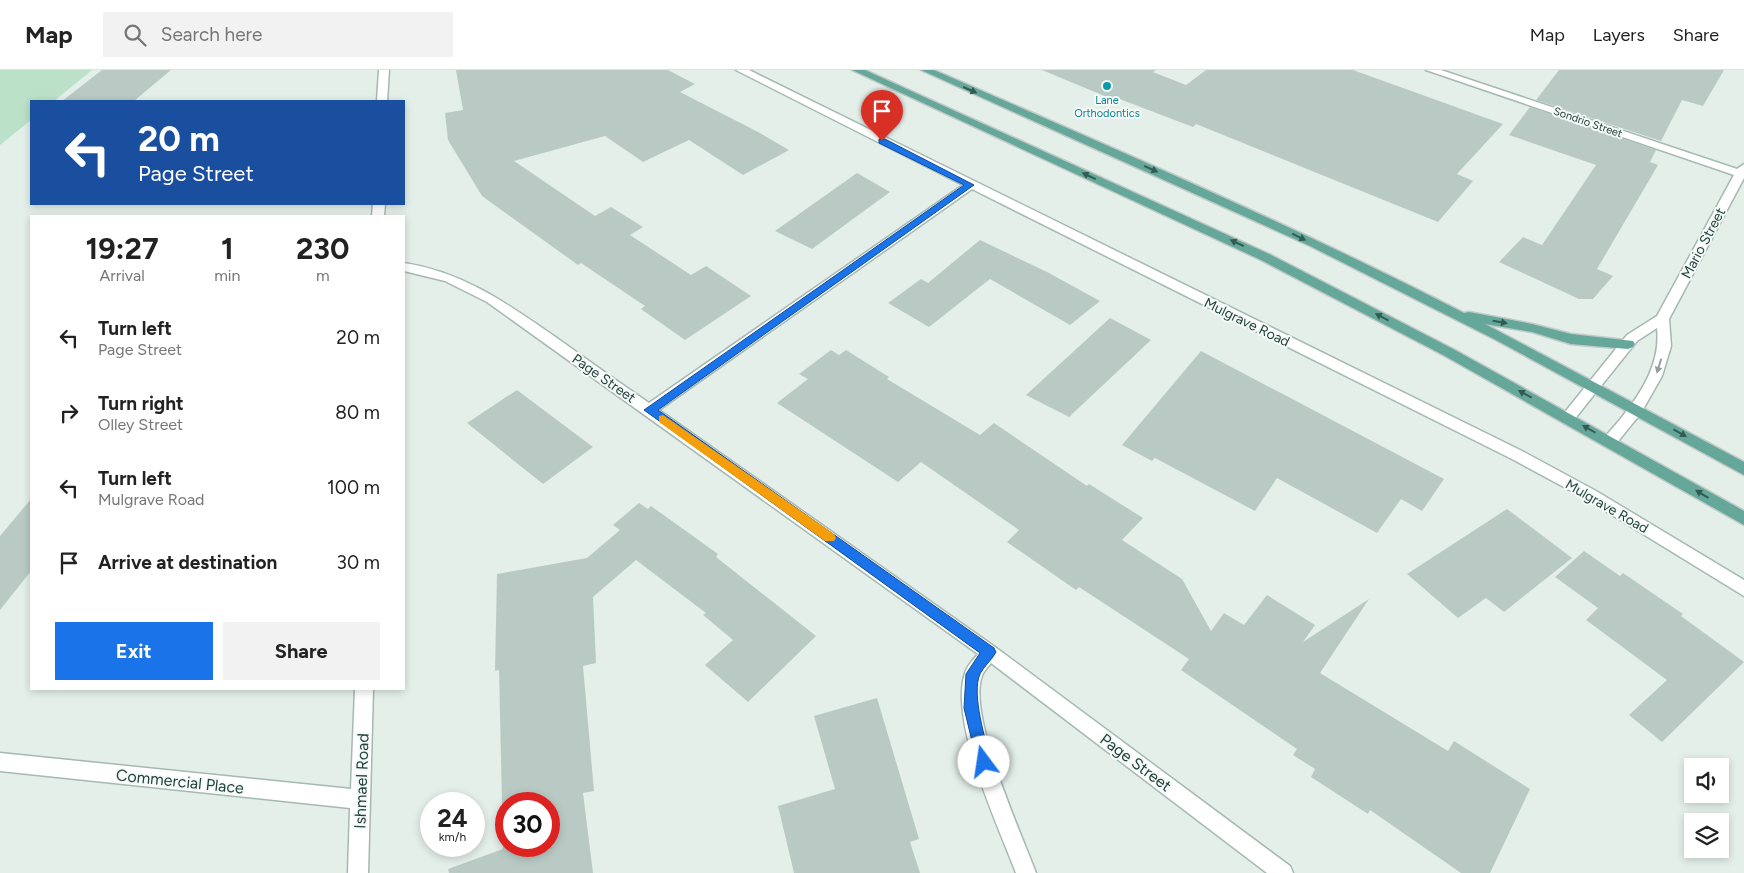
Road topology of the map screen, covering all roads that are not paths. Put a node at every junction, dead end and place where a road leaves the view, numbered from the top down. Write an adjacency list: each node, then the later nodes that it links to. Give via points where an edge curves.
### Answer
1 (384, 70): 6 (street)
2 (741, 70): 8 (street, Mulgrave Road)
3 (858, 70): 16 (main road, one-way to 3, via 1265,257)
4 (926, 70): 10 (main road, one-way to 10, via 1253,214)
5 (1431, 70): 7 (street, Sondrio Street)
6 (382, 100)
7 (1743, 172): 11 (street, Mario Street)
8 (970, 185): 15 (street); 20 (street, Mulgrave Road, via 1517,455 1591,495)
9 (405, 267): 15 (street, Page Street, via 449,276 478,291)
10 (1452, 313): 12 (main road, one-way to 12, via 1571,339); 13 (main road)
11 (1662, 319): 12 (street, via 1634,336); 14 (street, one-way to 14, via 1664,349 1652,387)
12 (1628, 344): 13 (street)
13 (1594, 386): 14 (main road); 16 (street)
14 (1638, 409): 17 (street); 18 (main road, one-way to 18)
15 (650, 410): 21 (street, Page Street)
16 (1568, 418): 17 (main road, one-way to 16)
17 (1610, 441): 19 (main road, one-way to 17)
18 (1744, 469)
19 (1744, 519)
20 (1744, 589)
21 (989, 652): 26 (street, via 973,674 971,708 984,762); 27 (street, Page Street)
22 (364, 690): 24 (street, Ishmael Road)
23 (0, 762): 24 (street, Commercial Place)
24 (360, 799): 25 (street, Ishmael Road)
25 (358, 873)
26 (1026, 873)
27 (1283, 873)

